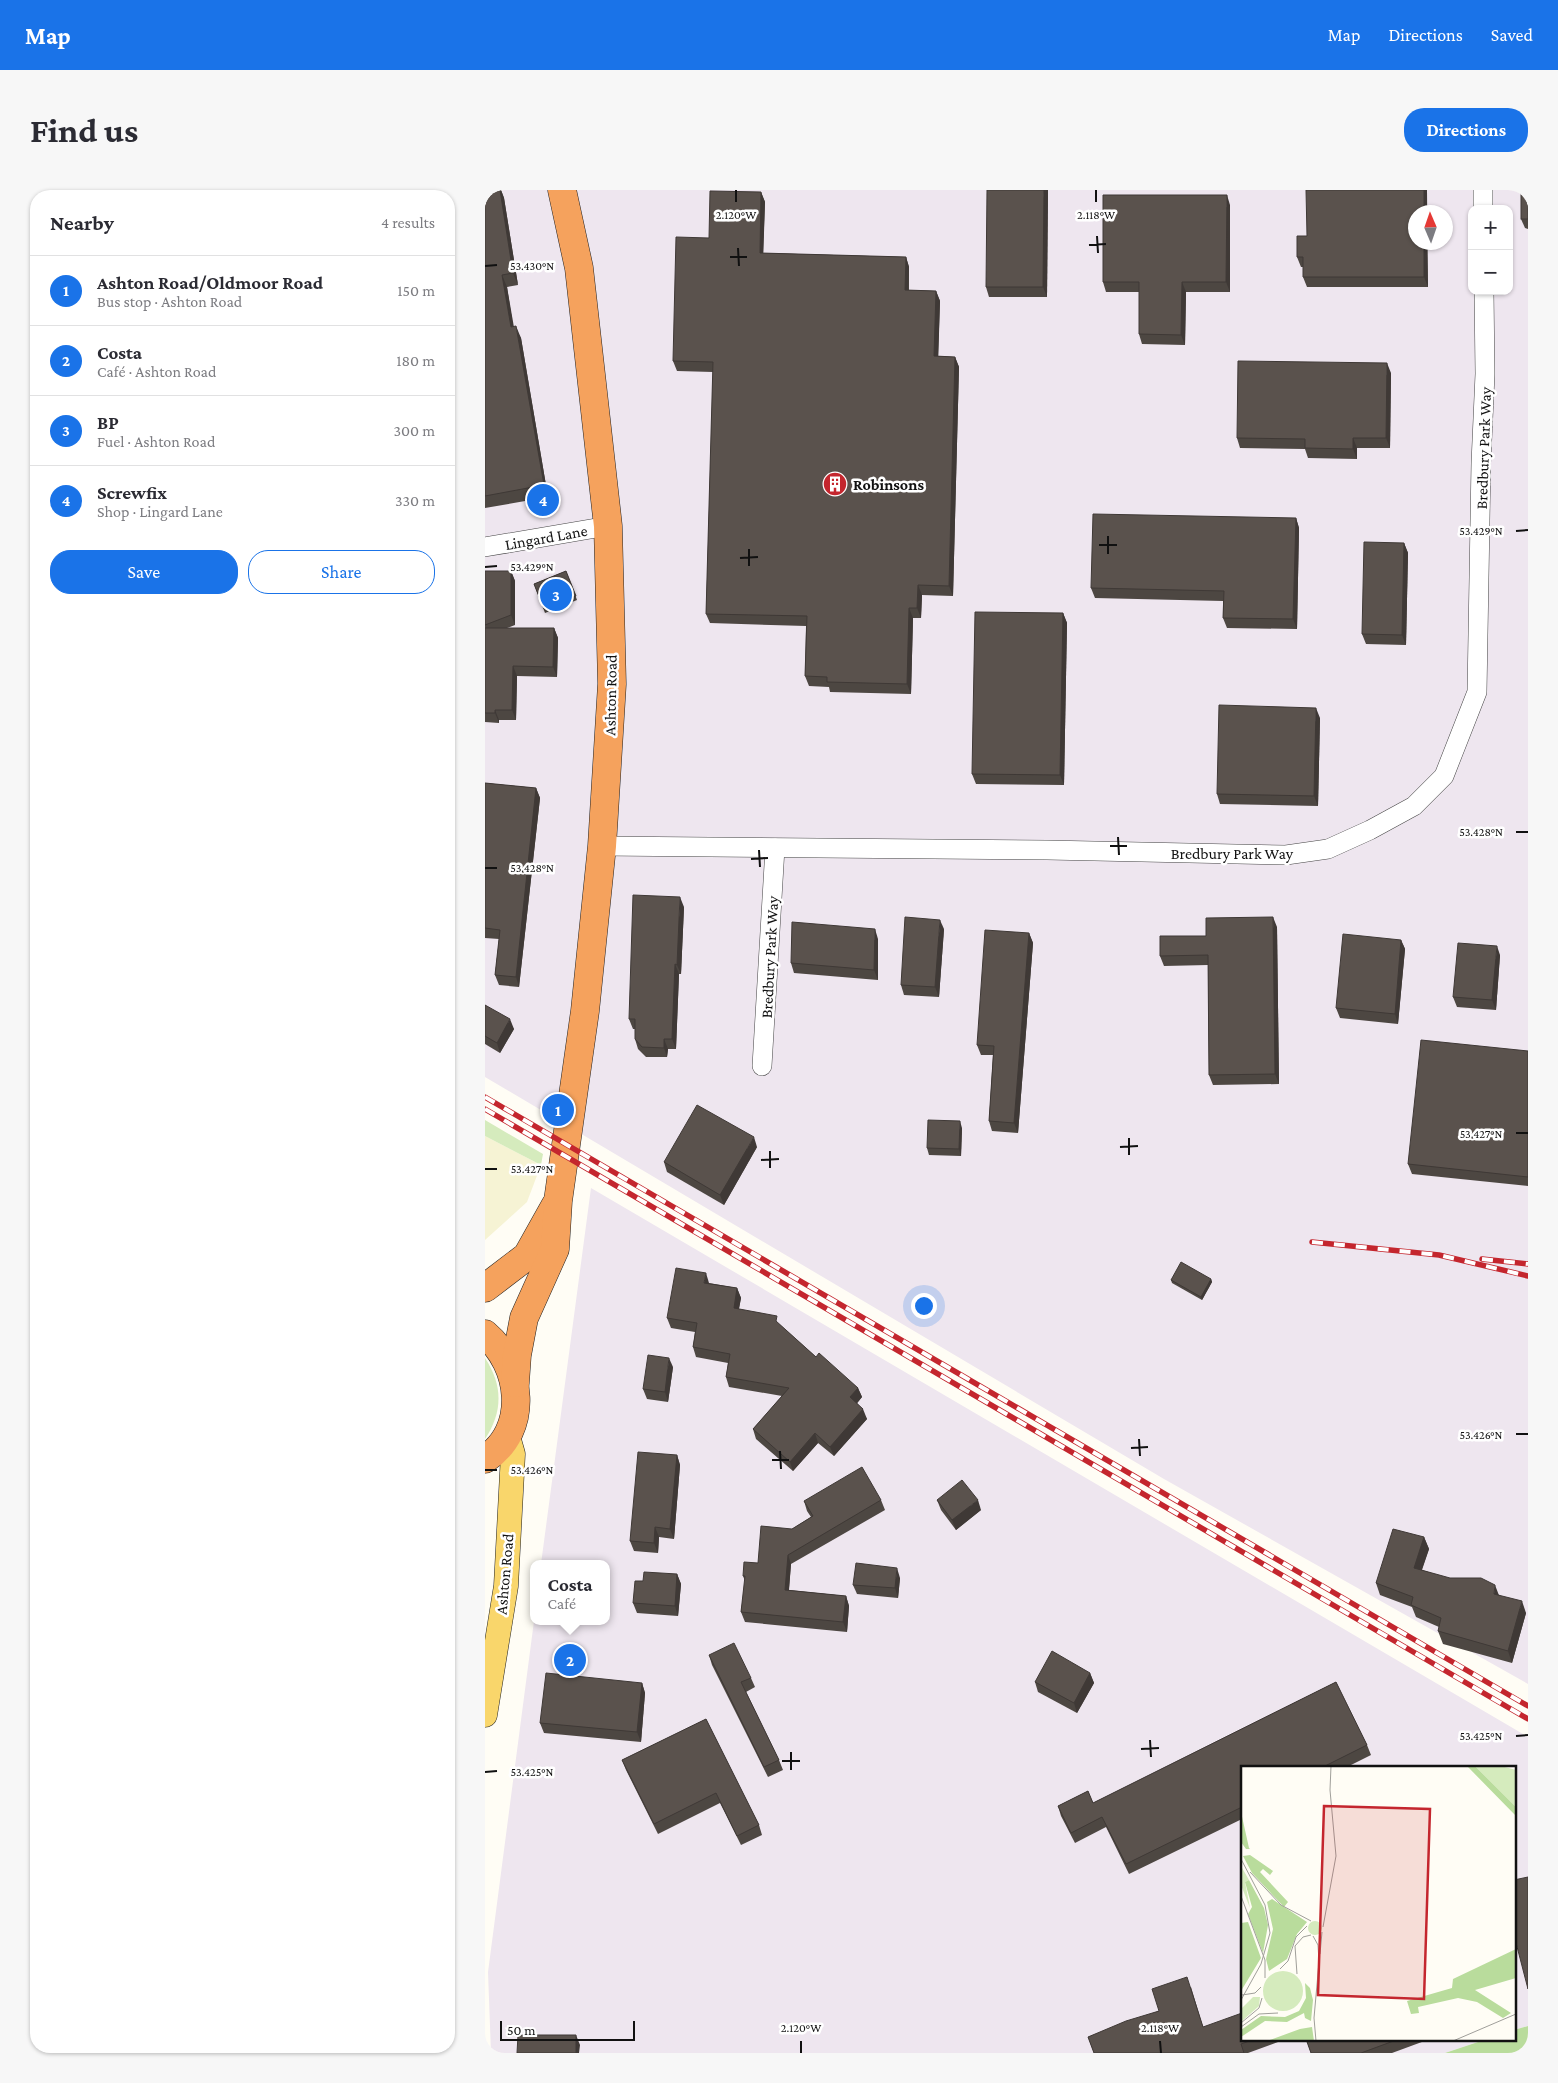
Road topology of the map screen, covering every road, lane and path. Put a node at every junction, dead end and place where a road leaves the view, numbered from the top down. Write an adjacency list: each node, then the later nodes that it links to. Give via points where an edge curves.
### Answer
1 (562, 190): 5 (highway, Ashton Road, via 579,268)
2 (1483, 190): 3 (street)
3 (1483, 205)
4 (1484, 295): 8 (street, Bredbury Park Way, via 1477,692 1444,776 1414,806 1328,849 1287,855)
5 (608, 526): 6 (street, Lingard Lane); 7 (highway, Ashton Road, via 612,684)
6 (485, 547)
7 (602, 846): 8 (street, Bredbury Park Way); 10 (highway, Ashton Road, via 585,1011)
8 (775, 848): 9 (street, Bredbury Park Way)
9 (762, 1066)
10 (558, 1201): 11 (highway, Ashton Road, via 527,1256); 13 (highway, Ashton Road, via 555,1249 524,1318)
11 (485, 1288)
12 (485, 1334): 13 (highway, via 496,1343 508,1362)
13 (515, 1383): 14 (highway, Ashton Road, via 516,1400)
14 (507, 1434): 15 (highway); 16 (main road, Ashton Road, via 513,1454 506,1586)
15 (485, 1459)
16 (485, 1715)

